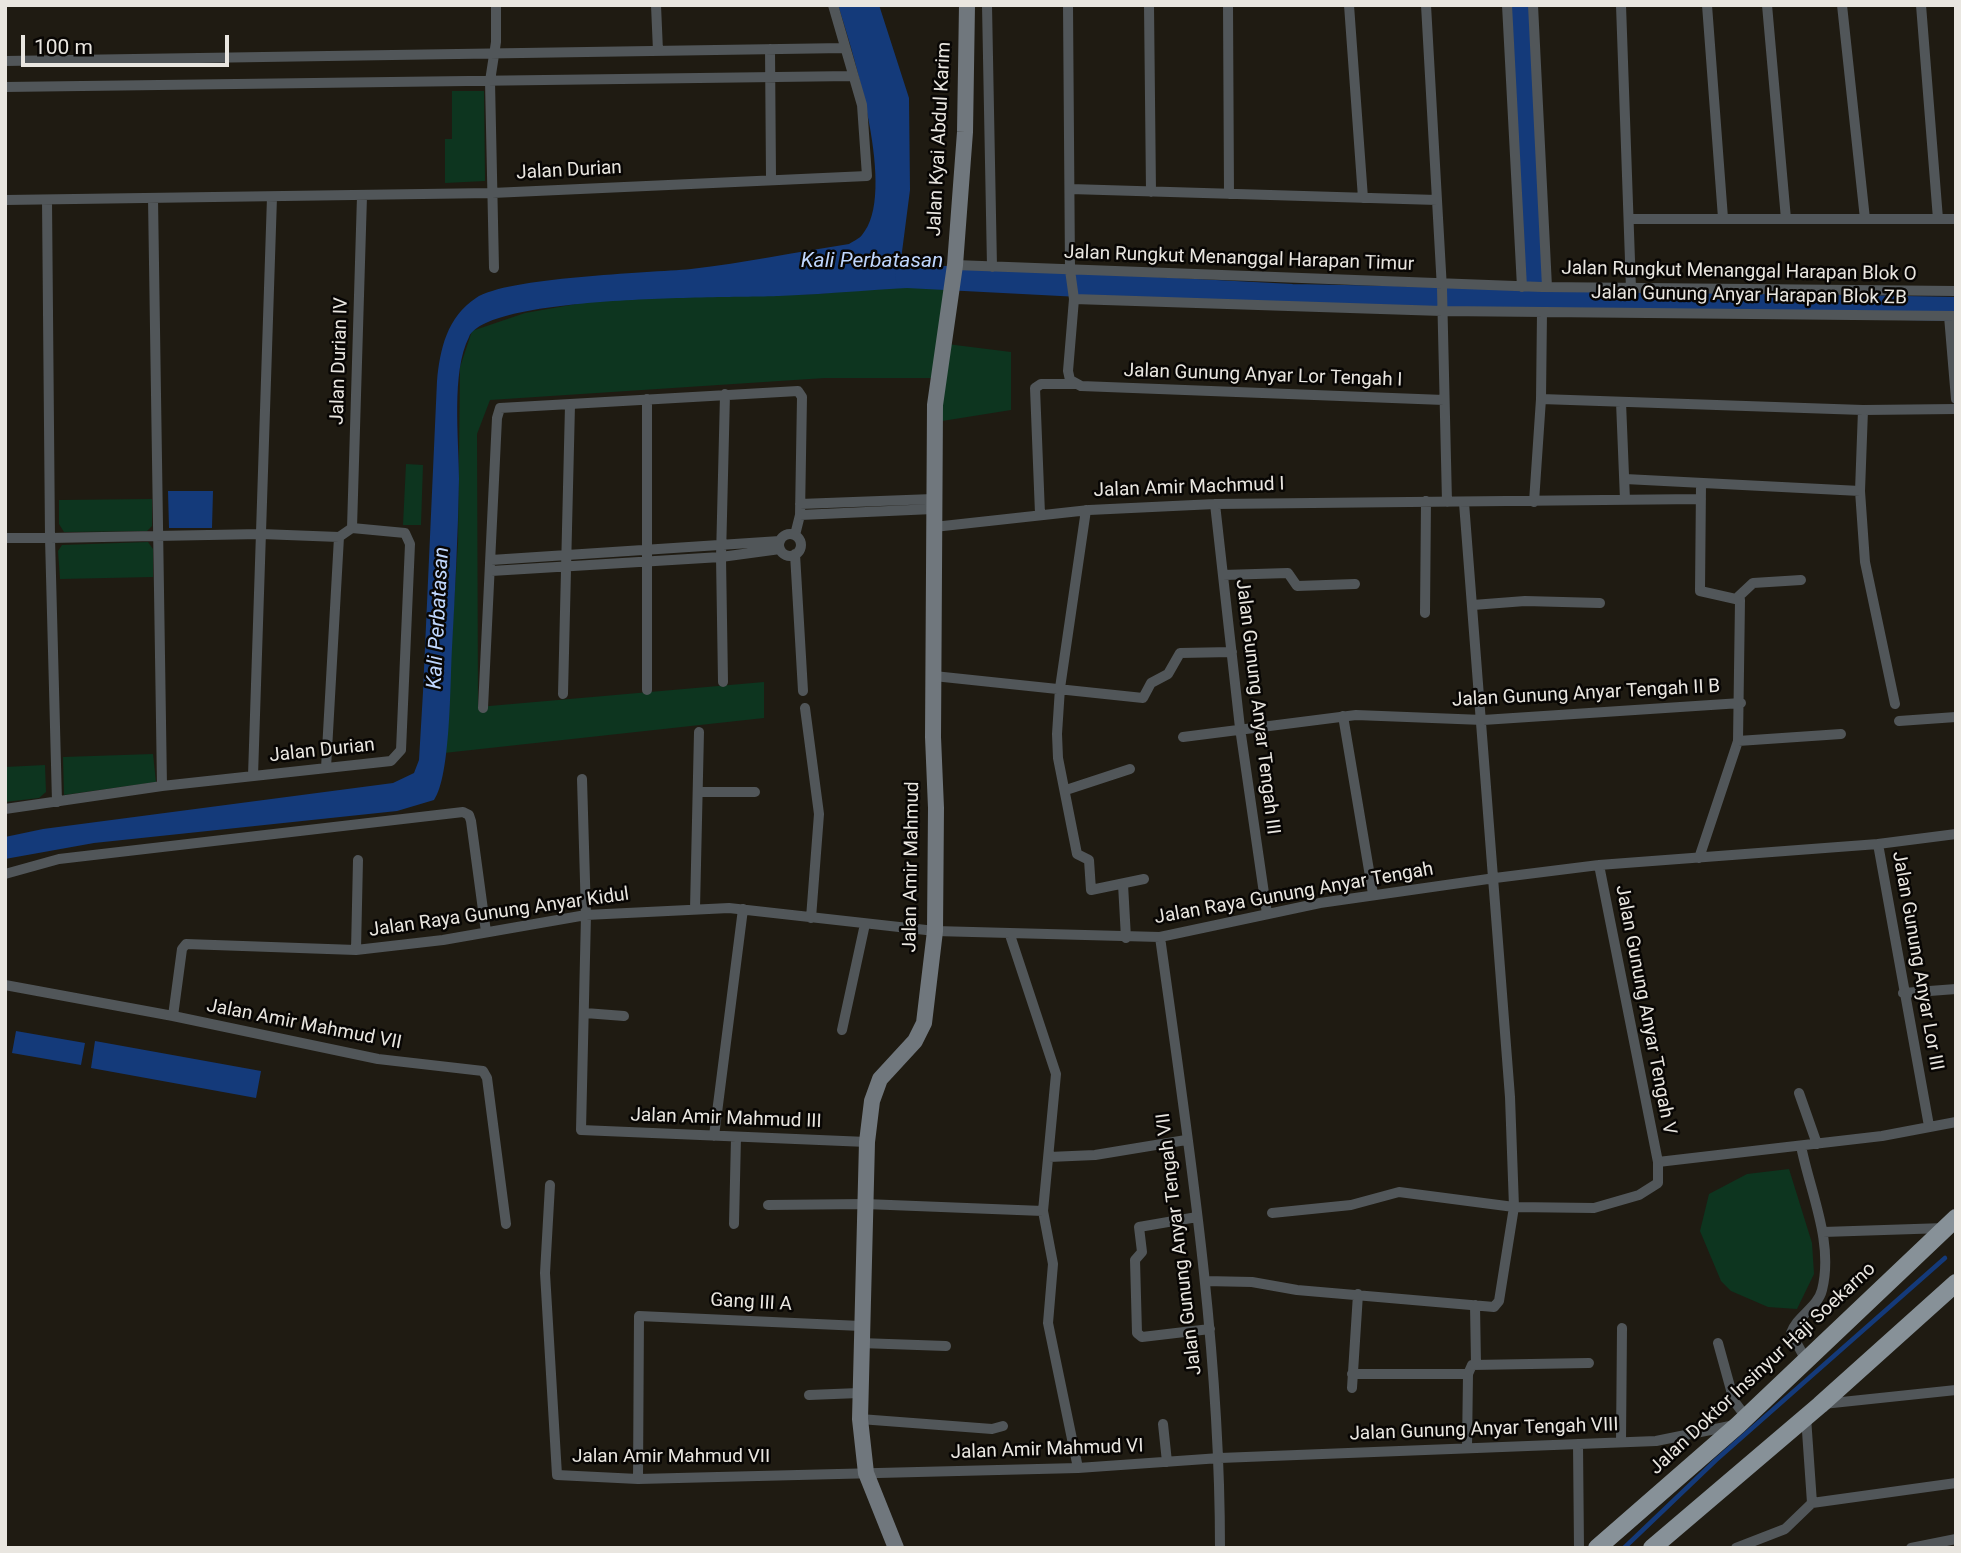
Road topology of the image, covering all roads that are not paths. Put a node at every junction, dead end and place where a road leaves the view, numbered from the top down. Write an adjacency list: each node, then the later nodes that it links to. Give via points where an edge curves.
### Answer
1 (496, 5): 21 (street)
2 (656, 5): 20 (street)
3 (833, 5): 18 (street)
4 (967, 5): 48 (street, Jalan Kyai Abdul Karim, via 965,132)
5 (987, 5): 45 (street)
6 (1068, 5): 28 (street)
7 (1149, 5): 29 (street)
8 (1228, 5): 31 (street)
9 (1349, 5): 35 (street)
10 (1426, 5): 38 (street)
11 (1507, 5): 50 (street)
12 (1533, 5): 51 (street)
13 (1621, 5): 40 (street)
14 (1707, 5): 39 (street)
15 (1767, 5): 41 (street)
16 (1842, 5): 42 (street)
17 (1922, 5): 43 (street)
18 (845, 48): 19 (street); 23 (street)
19 (770, 49): 20 (street); 24 (street)
20 (658, 51): 21 (street)
21 (494, 53): 22 (street); 25 (street)
22 (5, 61)
23 (853, 76): 24 (street); 27 (street, Jalan Durian, via 862,105 867,176)
24 (769, 77): 25 (street); 27 (street)
25 (490, 80): 26 (street); 30 (street)
26 (5, 87)
27 (771, 178): 30 (street, Jalan Durian)
28 (1070, 189): 29 (street); 47 (street)
29 (1151, 192): 31 (street)
30 (492, 193): 32 (street, Jalan Durian); 46 (street)
31 (1229, 194): 35 (street)
32 (362, 196): 33 (street, Jalan Durian); 83 (street, Jalan Durian IV)
33 (272, 197): 34 (street, Jalan Durian); 84 (street, Jalan Durian)
34 (153, 198): 37 (street, Jalan Durian); 85 (street)
35 (1363, 198): 38 (street)
36 (5, 200): 37 (street, Jalan Durian)
37 (47, 200): 89 (street)
38 (1437, 200): 49 (street)
39 (1723, 218): 40 (street); 41 (street)
40 (1631, 219): 52 (street)
41 (1786, 219): 42 (street)
42 (1865, 219): 43 (street)
43 (1938, 219): 44 (street)
44 (1956, 219)
45 (992, 267): 47 (street, Jalan Rungkut Menanggal Harapan Timur); 48 (street, Jalan Rungkut Menanggal Harapan Timur)
46 (494, 268)
47 (1071, 274): 49 (street, Jalan Rungkut Menanggal Harapan Timur); 54 (street)
48 (954, 276): 78 (street, Jalan Amir Mahmud, via 935,405)
49 (1442, 287): 50 (street, Jalan Rungkut Menanggal Harapan Timur); 55 (street)
50 (1525, 287): 51 (street, Jalan Rungkut Menanggal Harapan Blok O)
51 (1544, 287): 52 (street, Jalan Rungkut Menanggal Harapan Blok O)
52 (1632, 289): 53 (street, Jalan Rungkut Menanggal Harapan Blok O)
53 (1956, 291)
54 (1074, 297): 55 (street); 58 (street, via 1068,371)
55 (1442, 307): 56 (street, Jalan Gunung Anyar Harapan Blok ZB); 63 (street)
56 (1542, 312): 57 (street, Jalan Gunung Anyar Harapan Blok ZB); 61 (street)
57 (1952, 316): 62 (street)
58 (1078, 385): 63 (street, Jalan Gunung Anyar Lor Tengah I); 81 (street, Jalan Gunung Anyar Lor Tengah I, via 1041,384 1035,388)
59 (724, 394): 60 (street); 79 (street, via 798,391 802,397); 91 (street)
60 (647, 399): 65 (street); 93 (street)
61 (1541, 399): 64 (street); 75 (street)
62 (1956, 399)
63 (1444, 400): 74 (street)
64 (1622, 402): 67 (street); 68 (street)
65 (570, 405): 94 (street); 95 (street, via 505,406 499,410)
66 (1956, 409): 67 (street)
67 (1863, 410): 70 (street)
68 (1625, 479): 69 (street); 72 (street)
69 (1701, 485): 70 (street); 71 (street)
70 (1860, 491): 111 (street, via 1868,586)
71 (1701, 499): 72 (street, Jalan Amir Machmud I); 99 (street, via 1700,591)
72 (1625, 500): 75 (street, Jalan Amir Machmud I)
73 (1426, 502): 74 (street, Jalan Amir Machmud I); 76 (street, Jalan Amir Machmud I); 102 (street)
74 (1447, 502): 77 (street, Jalan Amir Machmud I)
75 (1534, 502): 77 (street, Jalan Amir Machmud I)
76 (1215, 503): 80 (street, Jalan Amir Machmud I); 96 (street, Jalan Gunung Anyar Tengah III)
77 (1464, 503): 101 (street)
78 (933, 504): 79 (street); 82 (street, Jalan Amir Mahmud)
79 (800, 509): 86 (street)
80 (1086, 510): 81 (street, Jalan Amir Machmud I); 106 (street)
81 (1040, 514): 82 (street, Jalan Amir Machmud I)
82 (934, 527): 104 (street, Jalan Amir Mahmud)
83 (352, 528): 87 (street); 123 (street, Jalan Durian, via 401,531 410,544 401,750 391,761)
84 (261, 534): 85 (street); 87 (street); 125 (street, Jalan Durian)
85 (158, 536): 89 (street); 127 (street)
86 (795, 536): 90 (street, via 788,534); 92 (street, via 800,545)
87 (339, 537): 123 (street)
88 (5, 538): 89 (street)
89 (50, 538): 131 (street)
90 (780, 545): 91 (street); 92 (street, via 788,555)
91 (721, 551): 93 (street); 105 (street)
92 (795, 554): 108 (street)
93 (646, 556): 94 (street); 107 (street)
94 (567, 562): 95 (street); 109 (street)
95 (491, 566): 112 (street)
96 (1223, 575): 98 (street, via 1288,573 1297,586); 103 (street, Jalan Gunung Anyar Tengah III)
97 (1801, 580): 99 (street, via 1753,583)
98 (1355, 584)
99 (1738, 598): 110 (street)
100 (1600, 603): 101 (street)
101 (1473, 605): 116 (street)
102 (1425, 613)
103 (1232, 652): 106 (street, via 1180,653 1168,674 1151,683 1143,698); 118 (street, Jalan Gunung Anyar Tengah III)
104 (934, 676): 106 (street); 149 (street, Jalan Amir Mahmud)
105 (723, 682)
106 (1060, 688): 128 (street, via 1056,734)
107 (647, 690)
108 (803, 691)
109 (563, 694)
110 (1741, 703): 116 (street, Jalan Gunung Anyar Tengah II B); 122 (street)
111 (1895, 704)
112 (483, 708)
113 (805, 708): 147 (street, via 819,814)
114 (1343, 716): 116 (street, Jalan Gunung Anyar Tengah II B); 118 (street, Jalan Gunung Anyar Tengah II B); 142 (street)
115 (1956, 717): 117 (street)
116 (1483, 720): 139 (street)
117 (1899, 721)
118 (1240, 728): 121 (street, Jalan Gunung Anyar Tengah II B); 145 (street, Jalan Gunung Anyar Tengah III)
119 (699, 732): 129 (street)
120 (1841, 734): 122 (street)
121 (1183, 737)
122 (1738, 741): 135 (street)
123 (326, 768): 125 (street, Jalan Durian)
124 (1130, 769): 128 (street)
125 (253, 776): 127 (street, Jalan Durian)
126 (582, 779): 146 (street)
127 (162, 786): 131 (street, Jalan Durian)
128 (1066, 790): 141 (street, via 1077,854 1089,860 1091,890)
129 (700, 792): 130 (street); 143 (street)
130 (755, 792)
131 (57, 802): 132 (street, Jalan Durian)
132 (5, 809)
133 (1956, 834): 134 (street, Jalan Raya Gunung Anyar Tengah)
134 (1878, 844): 135 (street, Jalan Raya Gunung Anyar Tengah); 157 (street, Jalan Gunung Anyar Lor III)
135 (1699, 858): 137 (street, Jalan Raya Gunung Anyar Tengah)
136 (358, 860): 154 (street)
137 (1599, 865): 139 (street, Jalan Raya Gunung Anyar Tengah); 172 (street, Jalan Gunung Anyar Tengah V)
138 (5, 874): 150 (street, via 59,859 463,812 471,821)
139 (1495, 878): 142 (street, Jalan Raya Gunung Anyar Tengah); 176 (street)
140 (1144, 879): 141 (street)
141 (1123, 884): 153 (street)
142 (1373, 894): 145 (street, Jalan Raya Gunung Anyar Tengah)
143 (695, 909): 144 (street, Jalan Raya Gunung Anyar Kidul); 146 (street, Jalan Raya Gunung Anyar Kidul)
144 (743, 909): 147 (street, Jalan Raya Gunung Anyar Kidul); 165 (street)
145 (1267, 914): 152 (street, Jalan Raya Gunung Anyar Tengah)
146 (586, 915): 150 (street, Jalan Raya Gunung Anyar Kidul); 158 (street)
147 (811, 918): 148 (street, Jalan Raya Gunung Anyar Kidul)
148 (864, 924): 149 (street, Jalan Raya Gunung Anyar Kidul); 161 (street)
149 (935, 931): 151 (street, Jalan Raya Gunung Anyar Tengah); 168 (street, Jalan Amir Mahmud, via 924,1023 915,1041 880,1079)
150 (486, 932): 154 (street, Jalan Raya Gunung Anyar Kidul)
151 (1014, 936): 153 (street, Jalan Raya Gunung Anyar Tengah); 171 (street, via 1056,1074)
152 (1160, 937): 153 (street, Jalan Raya Gunung Anyar Tengah); 167 (street, Jalan Gunung Anyar Tengah VII)
153 (1126, 938)
154 (356, 950): 159 (street, Jalan Raya Gunung Anyar Kidul, via 185,944)
155 (5, 985): 159 (street)
156 (1956, 989): 157 (street)
157 (1903, 993): 164 (street, Jalan Gunung Anyar Lor III)
158 (585, 1013): 160 (street); 165 (street, Jalan Amir Mahmud III, via 583,1131)
159 (173, 1016): 180 (street, Jalan Amir Mahmud VII, via 378,1059 483,1072)
160 (624, 1016)
161 (842, 1030)
162 (1799, 1093): 169 (street)
163 (1956, 1122): 164 (street)
164 (1929, 1126): 169 (street)
165 (714, 1136): 166 (street, Jalan Amir Mahmud III)
166 (736, 1137): 168 (street, Jalan Amir Mahmud III); 181 (street)
167 (1186, 1140): 171 (street, via 1095,1155); 179 (street, Jalan Gunung Anyar Tengah VII)
168 (867, 1142): 174 (street, Jalan Amir Mahmud)
169 (1817, 1144): 170 (street)
170 (1801, 1146): 172 (street); 183 (street)
171 (1049, 1157): 177 (street)
172 (1658, 1162): 176 (street, via 1658,1183 1639,1195 1594,1208)
173 (550, 1185): 216 (street, Jalan Amir Mahmud VII, via 545,1273 556,1475)
174 (865, 1204): 175 (street); 177 (street); 188 (street, Jalan Amir Mahmud)
175 (768, 1205)
176 (1514, 1207): 178 (street, via 1399,1192 1351,1205); 187 (street, via 1498,1305)
177 (1042, 1211): 214 (street, via 1053,1264 1048,1322)
178 (1272, 1213)
179 (1196, 1217): 184 (street, Jalan Gunung Anyar Tengah VII); 190 (street, via 1139,1227 1137,1333 1142,1337)
180 (506, 1224)
181 (734, 1224)
182 (1952, 1229): 183 (street); 194 (main road, Jalan Doktor Insinyur Haji Soekarno)
183 (1823, 1232): 194 (street, via 1822,1289 1791,1334)
184 (1205, 1280): 186 (street); 190 (street, Jalan Gunung Anyar Tengah VII)
185 (1956, 1283): 203 (main road)
186 (1358, 1294): 187 (street); 197 (street)
187 (1475, 1305): 196 (street)
188 (861, 1326): 191 (street, Jalan Amir Mahmud); 216 (street, Gang III A, via 639,1315)
189 (1622, 1328): 209 (street)
190 (1210, 1329): 212 (street, Jalan Gunung Anyar Tengah VII)
191 (860, 1343): 193 (street); 201 (street, Jalan Amir Mahmud)
192 (1718, 1343): 206 (street)
193 (946, 1346)
194 (1806, 1360): 206 (main road, Jalan Doktor Insinyur Haji Soekarno)
195 (1589, 1363): 196 (street)
196 (1476, 1364): 198 (street)
197 (1352, 1374): 198 (street); 199 (street)
198 (1468, 1374): 211 (street)
199 (1352, 1388)
200 (1956, 1390): 203 (street)
201 (859, 1393): 202 (street); 205 (street, Jalan Amir Mahmud)
202 (809, 1395)
203 (1820, 1405): 204 (main road)
204 (1806, 1417): 218 (street); 220 (main road)
205 (860, 1419): 208 (street, via 992,1429); 215 (street, Jalan Amir Mahmud)
206 (1742, 1421): 209 (street, Jalan Gunung Anyar Tengah VIII, via 1656,1441); 224 (main road, Jalan Doktor Insinyur Haji Soekarno)
207 (1163, 1424): 213 (street)
208 (1003, 1426)
209 (1621, 1442): 210 (street, Jalan Gunung Anyar Tengah VIII)
210 (1578, 1444): 211 (street, Jalan Gunung Anyar Tengah VIII); 223 (street)
211 (1467, 1448): 212 (street, Jalan Gunung Anyar Tengah VIII)
212 (1225, 1458): 213 (street, Jalan Amir Mahmud VI); 222 (street, Jalan Gunung Anyar Tengah VII)
213 (1167, 1462): 214 (street, Jalan Amir Mahmud VI)
214 (1078, 1468): 215 (street, Jalan Amir Mahmud VI)
215 (866, 1473): 216 (street, Jalan Amir Mahmud VII); 221 (street, Jalan Amir Mahmud)
216 (638, 1479)
217 (1956, 1483): 218 (street)
218 (1812, 1503): 225 (street, via 1785,1529)
219 (1956, 1539): 226 (street)
220 (1654, 1547)
221 (896, 1548)
222 (1220, 1548)
223 (1579, 1548)
224 (1597, 1548)
225 (1736, 1548)
226 (1911, 1548)

